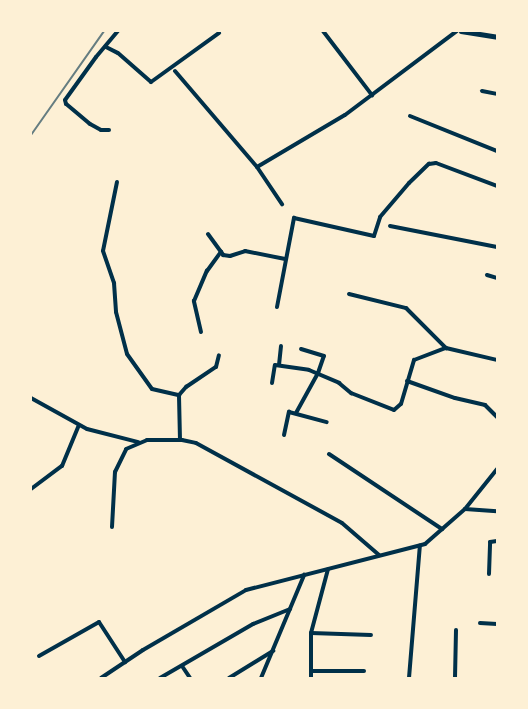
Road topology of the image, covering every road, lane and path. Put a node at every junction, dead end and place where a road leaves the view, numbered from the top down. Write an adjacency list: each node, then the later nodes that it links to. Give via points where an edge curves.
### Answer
1 (118, 31): 7 (street)
2 (323, 31): 11 (street)
3 (457, 31): 11 (street)
4 (461, 31): 6 (street)
5 (219, 33): 7 (street, via 151,82 118,53)
6 (497, 37)
7 (106, 47): 13 (street, via 65,100 90,124 101,130)
8 (175, 71): 15 (street)
9 (482, 91): 10 (street)
10 (497, 94)
11 (372, 95): 15 (street, via 345,115)
12 (410, 116): 14 (street)
13 (109, 130)
14 (497, 151)
15 (257, 167): 18 (street)
16 (117, 182): 38 (street, via 103,251 114,283 118,323 127,354 148,385 156,391)
17 (497, 186): 23 (street, via 442,164 429,164 380,217 374,236 294,218)
18 (282, 204)
19 (390, 226): 21 (street)
20 (208, 234): 22 (street)
21 (497, 247)
22 (221, 252): 23 (street, via 230,256 245,251); 28 (street, via 207,271 194,301)
23 (285, 259): 27 (street)
24 (487, 276): 25 (street)
25 (497, 278)
26 (349, 294): 30 (street, via 406,308)
27 (277, 307)
28 (201, 332)
29 (281, 346): 34 (street)
30 (446, 348): 33 (street); 36 (street, via 414,360)
31 (301, 349): 35 (street, via 324,356)
32 (219, 355): 38 (street, via 216,367 190,383)
33 (497, 360)
34 (279, 365): 35 (street); 37 (street, via 276,364)
35 (318, 373): 36 (street, via 339,383 351,393 394,410 401,404); 40 (street)
36 (407, 381): 41 (street, via 455,398 485,405)
37 (272, 383)
38 (179, 395): 45 (street)
39 (31, 398): 43 (street)
40 (296, 413): 42 (street); 44 (street, via 289,412)
41 (497, 417)
42 (327, 422)
43 (79, 424): 46 (street, via 87,430); 49 (street, via 62,466)
44 (284, 434)
45 (180, 440): 46 (street); 56 (street, via 196,443 342,523)
46 (138, 442): 52 (street, via 126,449 115,472)
47 (328, 454): 53 (street)
48 (497, 469): 50 (street)
49 (31, 489)
50 (465, 509): 51 (street); 53 (street)
51 (497, 511)
52 (112, 526)
53 (442, 529): 55 (street, via 425,544)
54 (497, 541): 58 (street, via 490,542)
55 (420, 545): 56 (street); 78 (street)
56 (379, 555): 57 (street)
57 (328, 569): 59 (street); 64 (street)
58 (489, 574)
59 (304, 575): 60 (street); 68 (street, via 246,590)
60 (290, 609): 66 (street); 69 (street, via 253,624)
61 (480, 623): 62 (street)
62 (497, 624)
63 (456, 630): 79 (street)
64 (312, 633): 65 (street); 70 (street)
65 (371, 635)
66 (274, 651): 75 (street); 76 (street)
67 (38, 656): 68 (street, via 99,622)
68 (125, 662): 72 (street)
69 (182, 666): 73 (street); 74 (street)
70 (311, 671): 71 (street); 77 (street)
71 (364, 671)
72 (101, 678)
73 (160, 678)
74 (190, 678)
75 (229, 678)
76 (261, 678)
77 (311, 678)
78 (409, 678)
79 (455, 678)

